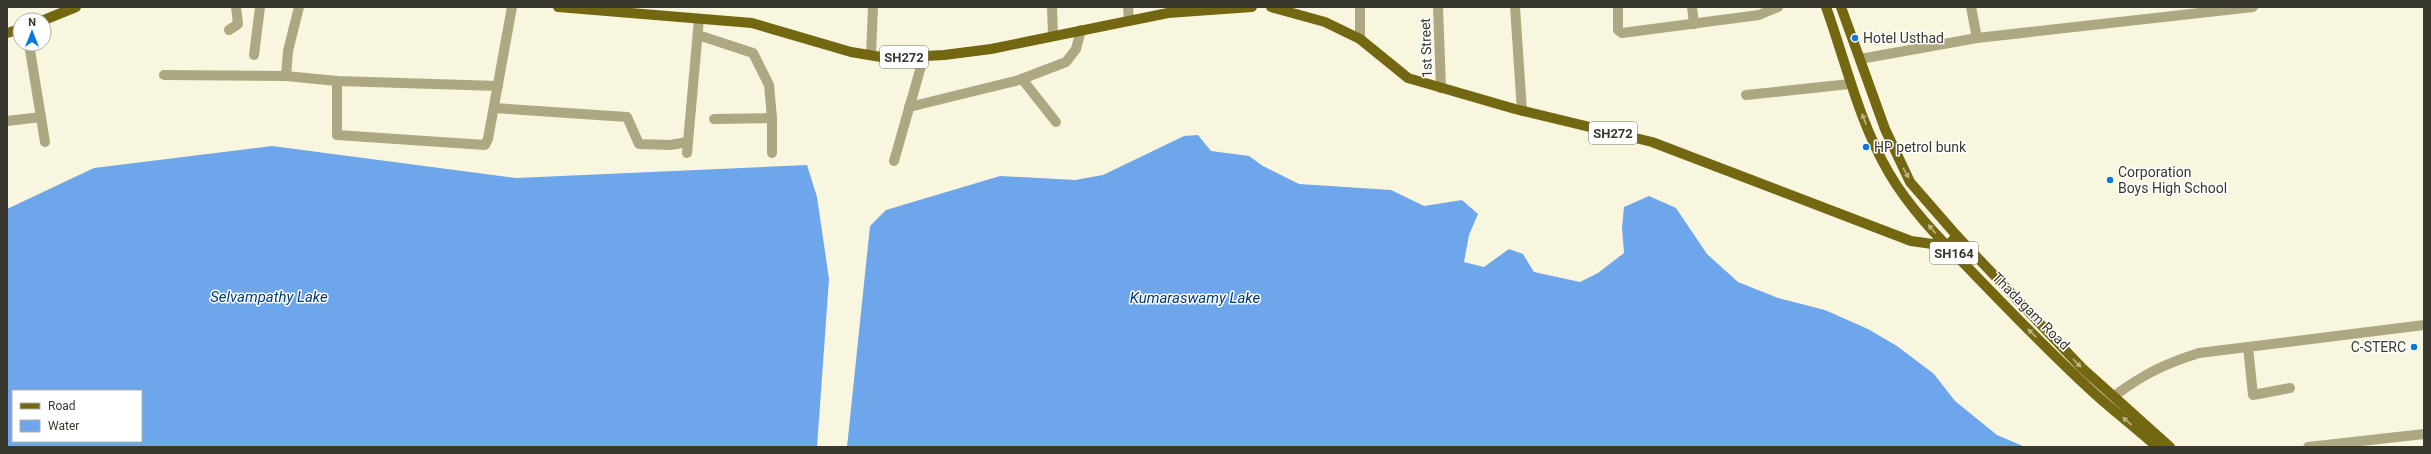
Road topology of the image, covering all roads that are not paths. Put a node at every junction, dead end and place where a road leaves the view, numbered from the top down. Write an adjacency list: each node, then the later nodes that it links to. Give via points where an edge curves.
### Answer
1 (76, 7): 24 (main road)
2 (236, 7): 28 (street, via 238,24)
3 (260, 7): 36 (street)
4 (299, 7): 40 (street, via 288,51)
5 (512, 7): 44 (street)
6 (558, 7): 25 (main road, SH272)
7 (873, 7): 35 (street)
8 (1052, 7): 31 (street)
9 (1128, 7): 26 (street)
10 (1252, 7): 23 (main road, SH272)
11 (1271, 7): 33 (main road, SH272, via 1325,22)
12 (1360, 7): 33 (street)
13 (1438, 7): 45 (street, 1st Street)
14 (1515, 7): 49 (street)
15 (1618, 7): 27 (street, via 1618,30 1622,33)
16 (1692, 7): 27 (street)
17 (1778, 7): 27 (street, via 1759,15)
18 (1826, 7): 43 (main road, Thadagam Road / SH164)
19 (1841, 7): 38 (main road, Thadagam Road / SH164)
20 (1971, 7): 32 (street)
21 (2253, 7): 22 (street)
22 (2232, 8): 32 (street)
23 (1195, 9): 26 (main road, SH272)
24 (52, 17)
25 (699, 19): 30 (street); 35 (main road, SH272, via 752,23 851,52)
26 (1129, 21): 29 (main road, SH272)
27 (1694, 24)
28 (229, 30)
29 (1081, 30): 31 (main road, SH272); 41 (street, via 1076,49 1066,62)
30 (698, 35): 51 (street, via 753,53 768,86); 56 (street)
31 (1053, 35): 37 (main road, SH272, via 991,49)
32 (1977, 38): 38 (street)
33 (1360, 39): 45 (main road, SH272, via 1408,78)
34 (30, 52): 50 (street)
35 (871, 55): 37 (main road, SH272, via 887,58)
36 (254, 56)
37 (924, 56): 47 (street)
38 (1860, 59): 60 (main road, Thadagam Road / SH164, one-way to 60, via 1900,163 1924,200)
39 (164, 75): 40 (street)
40 (286, 76): 42 (street)
41 (1022, 79): 47 (street); 54 (street)
42 (337, 81): 44 (street); 48 (street, via 337,134 485,145)
43 (1850, 84): 46 (street); 61 (main road, Thadagam Road / SH164, one-way to 43, via 1889,174)
44 (498, 86): 48 (street)
45 (1441, 88): 49 (main road, SH272)
46 (1746, 95)
47 (909, 107): 59 (street)
48 (494, 108): 56 (street, via 628,117 640,144 670,145)
49 (1522, 111): 61 (main road, SH272, via 1652,142 1911,241)
50 (41, 116): 53 (street); 55 (street)
51 (772, 118): 52 (street); 57 (street)
52 (714, 119)
53 (7, 121)
54 (1056, 122)
55 (45, 142)
56 (688, 142): 58 (street)
57 (772, 153)
58 (687, 154)
59 (894, 161)
60 (1957, 236): 61 (main road); 65 (main road, Thadagam Road / SH164, one-way to 65, via 2082,368)
61 (1947, 246): 67 (main road, Thadagam Road / SH164, one-way to 61, via 2094,393)
62 (2424, 325): 63 (street)
63 (2248, 347): 64 (street, via 2253,395); 65 (street, via 2200,353 2170,362 2142,375)
64 (2290, 388)
65 (2114, 396): 68 (main road, Thadagam Road / SH164)
66 (2424, 434): 69 (street)
67 (2156, 447)
68 (2170, 447)
69 (2308, 447)

